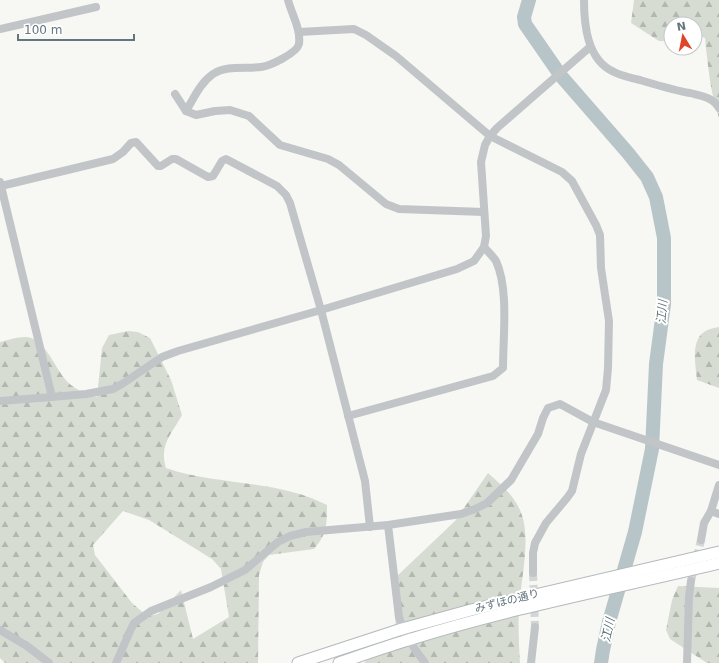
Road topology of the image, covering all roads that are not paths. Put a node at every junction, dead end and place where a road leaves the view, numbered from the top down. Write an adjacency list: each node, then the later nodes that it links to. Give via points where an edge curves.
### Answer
1 (288, 0): 5 (street)
2 (584, 0): 6 (street, via 585,24)
3 (96, 7): 4 (street)
4 (0, 29)
5 (299, 32): 9 (street, via 298,46 290,55 262,67 229,68 214,73 203,83); 10 (street, via 354,29 366,34 396,56)
6 (590, 47): 8 (street, via 602,64 612,72 705,97 716,102); 10 (street)
7 (175, 94): 9 (street)
8 (719, 108)
9 (186, 111): 12 (street, via 196,115 230,110 248,116 280,145 328,159 339,165 386,204 399,209)
10 (490, 136): 12 (street, via 481,162); 18 (street, via 562,172 572,181 600,235 601,268 609,321 608,368 606,390)
11 (0, 184): 14 (street, via 113,159 131,143 136,142 158,166 176,159 208,177 213,176 226,159 277,186 286,195); 15 (street)
12 (484, 212): 13 (street)
13 (484, 247): 14 (street, via 474,261 457,269); 17 (street, via 495,260 504,290 503,368 493,376)
14 (322, 310): 15 (street, via 162,357 113,389); 17 (street)
15 (52, 397): 16 (street)
16 (0, 400)
17 (348, 416): 24 (street, via 364,480)
18 (593, 422): 19 (street); 23 (street, via 560,404 548,408 538,434 511,480 487,503 461,514); 28 (street, via 581,454 572,491 546,522 535,543)
19 (719, 465)
20 (719, 484): 21 (street)
21 (710, 511): 22 (street); 25 (street, via 704,523)
22 (719, 514)
23 (388, 525): 24 (street); 33 (street)
24 (370, 526): 37 (street, via 306,532 278,542 245,570 151,611 134,623)
25 (701, 540)
26 (719, 552): 29 (street, みずほの通り)
27 (719, 564): 29 (street, みずほの通り)
28 (533, 573)
29 (652, 573): 31 (street, みずほの通り)
30 (692, 581): 42 (street, via 689,597)
31 (605, 583): 33 (street, みずほの通り, via 471,610); 35 (street, みずほの通り)
32 (535, 626): 41 (street)
33 (402, 629): 35 (street); 38 (street, みずほの通り)
34 (0, 630): 36 (street)
35 (408, 640): 39 (street, みずほの通り); 40 (street)
36 (49, 663)
37 (116, 663)
38 (298, 663)
39 (339, 663)
40 (425, 663)
41 (531, 663)
42 (687, 663)

